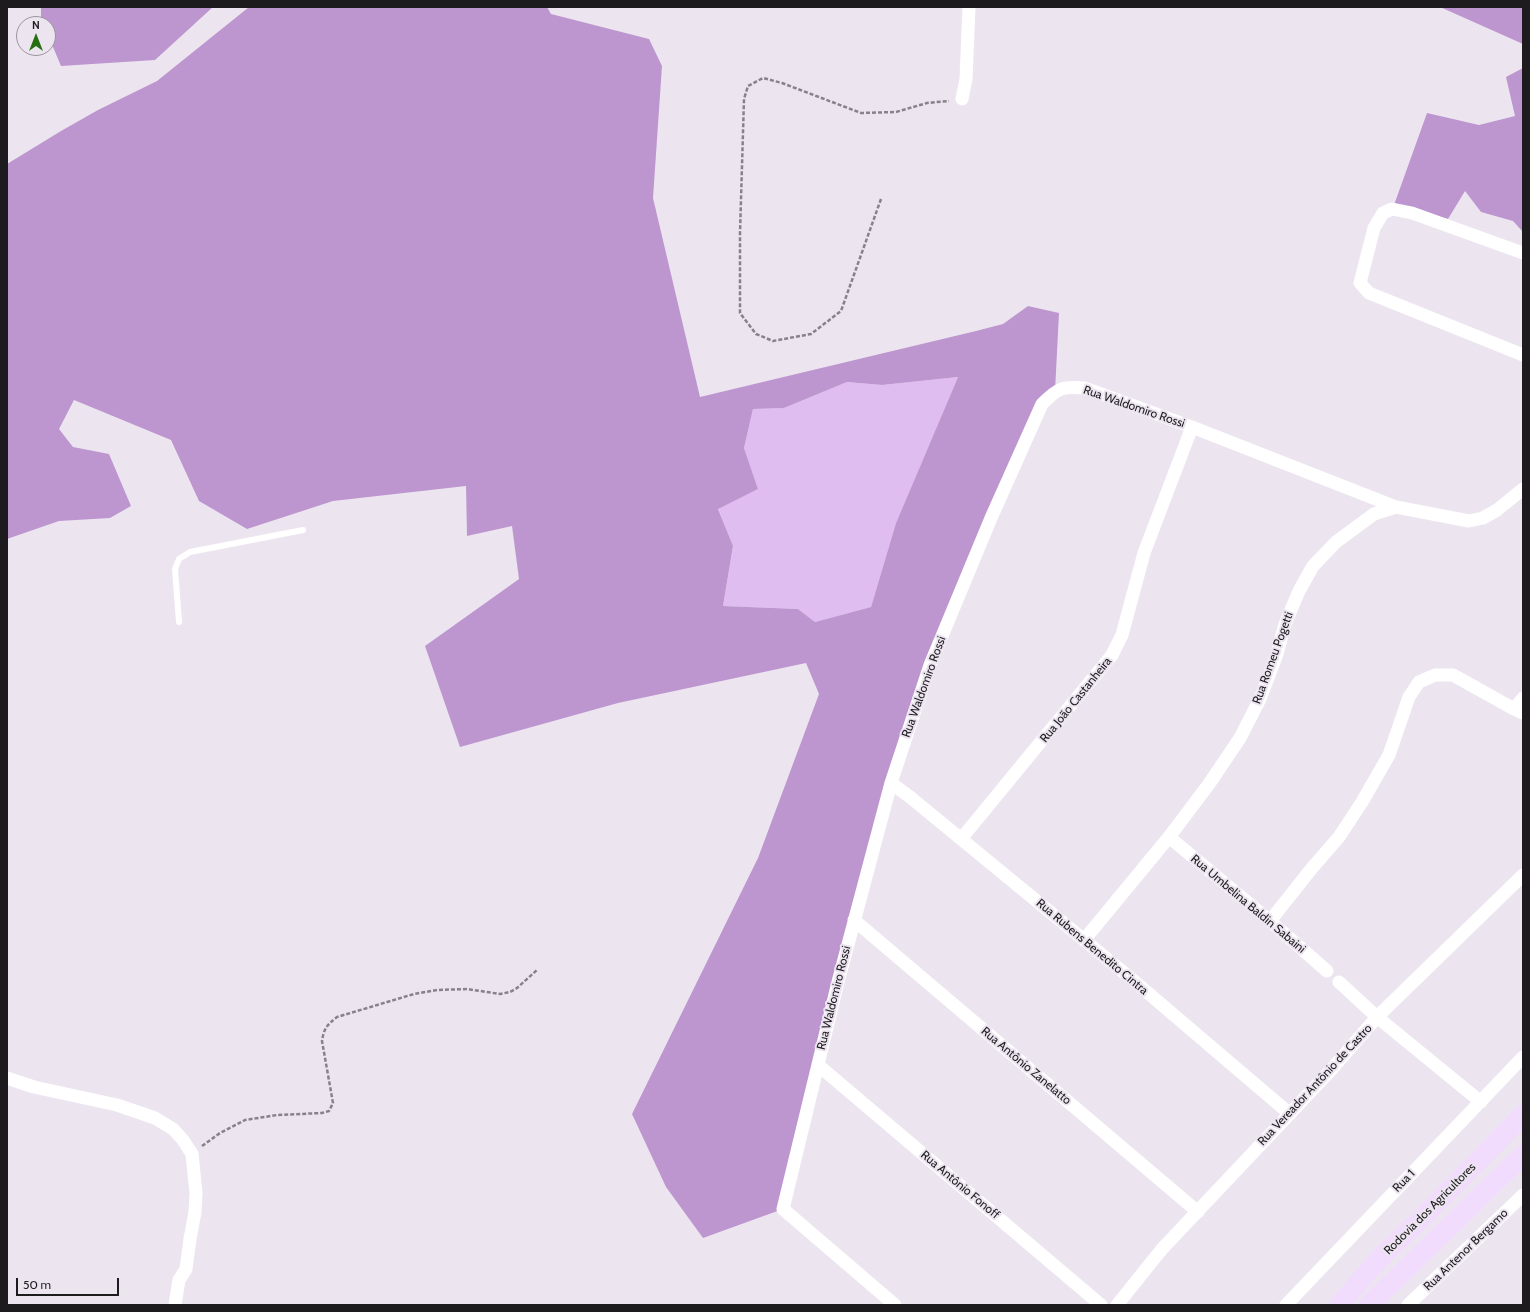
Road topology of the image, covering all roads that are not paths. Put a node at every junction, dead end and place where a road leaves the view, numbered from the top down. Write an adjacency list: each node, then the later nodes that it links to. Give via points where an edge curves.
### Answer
1 (969, 7): 2 (street, via 966,79)
2 (962, 99)
3 (1523, 253): 4 (street, via 1412,213 1392,209 1383,213 1374,228 1360,283 1369,293)
4 (1523, 355)
5 (1192, 427): 7 (street, Rua Waldomiro Rossi); 12 (street, Rua Waldomiro Rossi, via 1085,388 1068,387 1055,391 1042,404 930,665); 14 (street, Rua João Castanheira, via 1144,553 1122,635 1112,655)
6 (1523, 489): 7 (street, Rua Romeu Pogetti, via 1497,510 1483,518 1469,521)
7 (1396, 507): 13 (street, Rua Romeu Pogetti, via 1374,514 1350,530 1313,566 1285,624 1260,699 1240,738)
8 (303, 530): 9 (lane, via 190,552 179,559 175,569)
9 (179, 622)
10 (1523, 698): 11 (street)
11 (1519, 711): 17 (street, via 1453,675 1435,675 1419,682 1409,697 1389,755 1362,802 1339,837)
12 (891, 783): 14 (street, Rua Rubens Benedito Cintra); 16 (street, Rua Waldomiro Rossi)
13 (1169, 837): 17 (street, Rua Umbelina Baldin Sabaini); 18 (street, Rua Romeu Pogetti)
14 (961, 839): 18 (street, Rua Rubens Benedito Cintra)
15 (1523, 875): 21 (street, Rua Vereador Antônio de Castro)
16 (854, 920): 23 (street, Rua Waldomiro Rossi); 30 (street, Rua Antônio Zanelatto)
17 (1270, 921): 19 (street, Rua Umbelina Baldin Sabaini)
18 (1084, 940): 26 (street, Rua Rubens Benedito Cintra)
19 (1326, 971)
20 (1339, 982): 21 (street)
21 (1377, 1018): 25 (street); 26 (street, Rua Vereador Antônio de Castro)
22 (1523, 1057): 25 (street, Rua 1)
23 (818, 1065): 32 (street, Rua Waldomiro Rossi, via 783,1209); 33 (street, Rua Antônio Fonoff)
24 (7, 1078): 31 (street, via 34,1087 117,1105 155,1118 173,1129 183,1140 192,1154 196,1193 186,1269 179,1280)
25 (1480, 1102): 35 (street, Rua 1)
26 (1290, 1114): 30 (street, Rua Vereador Antônio de Castro)
27 (1523, 1115): 36 (main road, Rodovia dos Agricultores, via 1382,1256)
28 (1523, 1155): 37 (main road, Rodovia dos Agricultores)
29 (1523, 1195): 38 (street, Rua Antenor Bergamo)
30 (1198, 1212): 34 (street, Rua Vereador Antônio de Castro, via 1162,1249)
31 (175, 1305)
32 (895, 1305)
33 (1101, 1305)
34 (1118, 1305)
35 (1286, 1305)
36 (1339, 1305)
37 (1369, 1305)
38 (1408, 1305)

